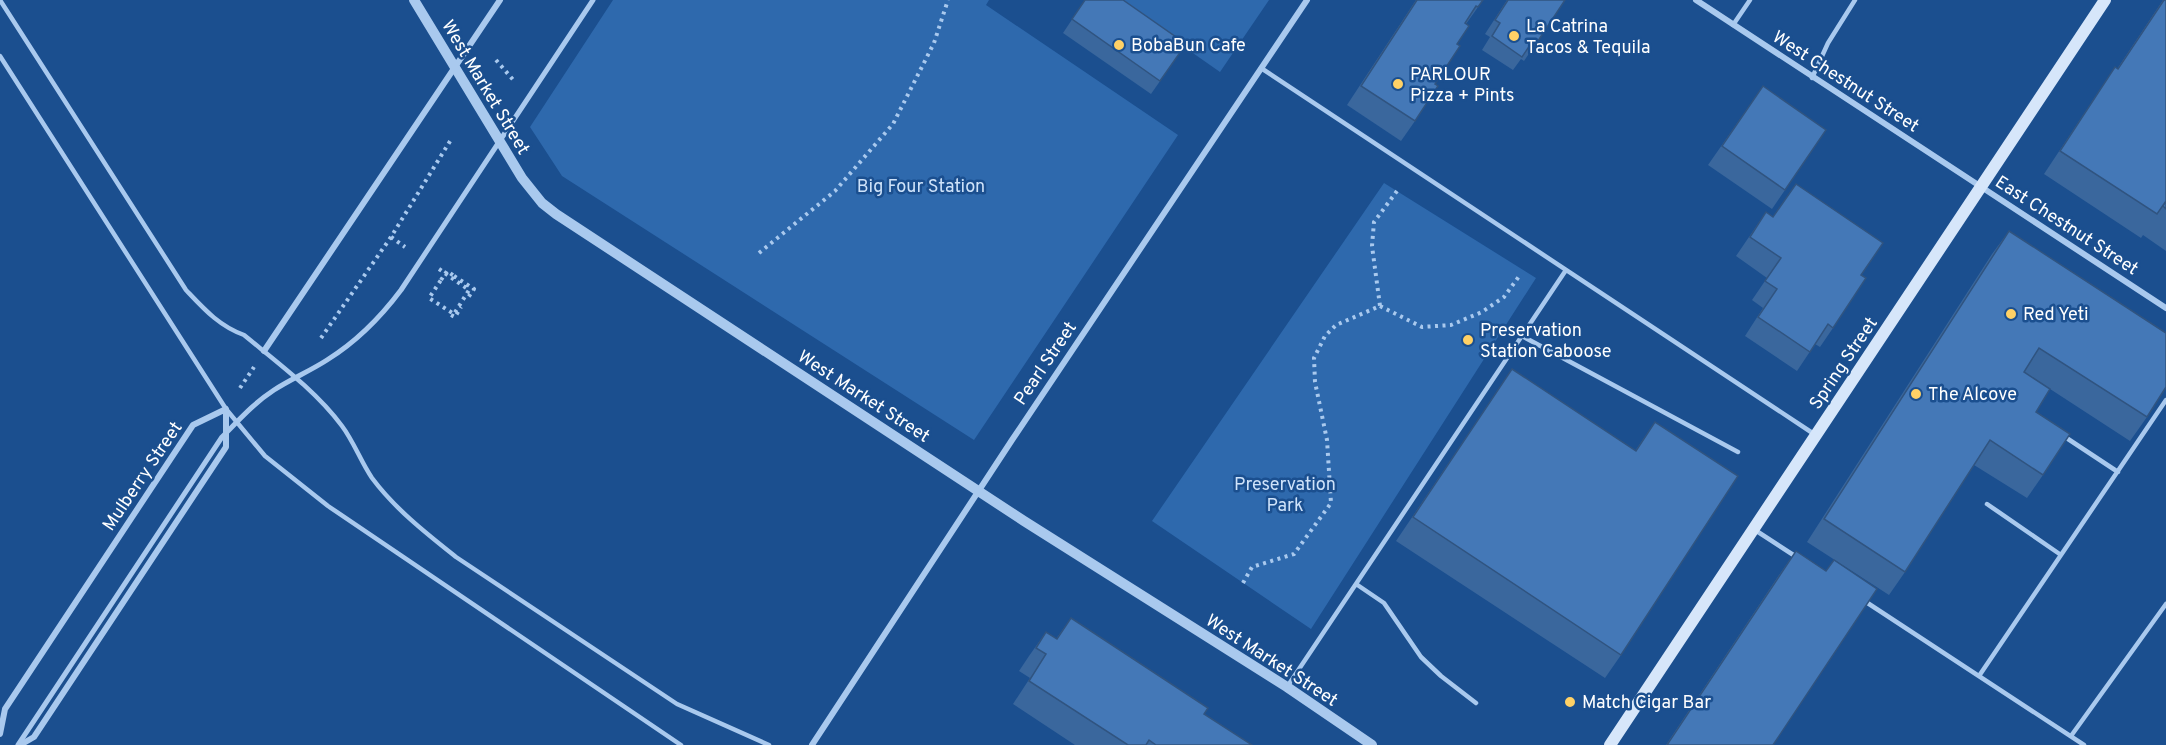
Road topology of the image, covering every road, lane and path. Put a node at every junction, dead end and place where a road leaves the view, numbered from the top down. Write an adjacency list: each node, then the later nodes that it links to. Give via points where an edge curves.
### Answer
1 (0, 0): 28 (lane, via 186,290 208,314)
2 (414, 0): 13 (street, West Market Street)
3 (500, 0): 13 (street)
4 (593, 0): 49 (street, bridge, via 387,309 349,345 248,410 222,437)
5 (948, 0): 19 (path, via 934,43 892,124 835,191)
6 (1306, 0): 14 (street, Pearl Street)
7 (1696, 0): 11 (street, West Chestnut Street)
8 (1750, 0): 11 (lane)
9 (1855, 0): 15 (lane)
10 (2105, 0): 17 (main road, Spring Street)
11 (1733, 25): 15 (street, West Chestnut Street)
12 (0, 56): 30 (lane)
13 (455, 68): 28 (street); 35 (street, West Market Street, via 522,178 542,203)
14 (1261, 68): 20 (lane); 35 (street, Pearl Street)
15 (1812, 78): 17 (street, West Chestnut Street)
16 (452, 138): 27 (path, via 391,237)
17 (1981, 187): 25 (street, East Chestnut Street); 32 (main road, Spring Street)
18 (1397, 191): 24 (path, via 1374,222 1372,246)
19 (759, 253)
20 (1566, 270): 26 (lane); 32 (lane)
21 (1520, 275): 24 (path, via 1504,297 1451,325 1422,327)
22 (452, 278): 23 (path, bridge, via 470,290 454,314 429,298 447,271 474,289 455,317)
23 (435, 304)
24 (1380, 306): 40 (path, via 1336,325 1325,336 1314,358 1327,440 1331,503 1294,554 1252,567)
25 (2166, 308)
26 (1522, 336): 33 (lane); 41 (lane)
27 (319, 340)
28 (264, 351): 30 (path); 51 (lane, via 343,427 372,478 391,499 456,557 677,704)
29 (2166, 400): 34 (lane)
30 (226, 408): 47 (street, Mulberry Street, via 193,425 5,709); 49 (street, via 226,447 34,737); 50 (lane, via 265,456 328,506)
31 (2058, 432): 34 (lane)
32 (1816, 435): 37 (main road, Spring Street)
33 (1738, 452)
34 (2118, 472): 38 (lane)
35 (979, 490): 45 (street, West Market Street); 52 (street, Pearl Street)
36 (1987, 504): 38 (lane)
37 (1754, 529): 39 (lane); 54 (main road, Spring Street)
38 (2061, 555): 44 (lane)
39 (1803, 561)
40 (1243, 583)
41 (1356, 584): 45 (lane); 46 (lane, via 1384,603 1421,657)
42 (1861, 599): 44 (lane)
43 (2166, 604): 48 (lane)
44 (1979, 676): 48 (lane)
45 (1287, 687): 53 (street, West Market Street)
46 (1476, 703)
47 (0, 734)
48 (2071, 736): 55 (lane)
49 (19, 745)
50 (681, 745)
51 (769, 745)
52 (812, 745)
53 (1372, 745)
54 (1610, 745)
55 (2084, 745)

